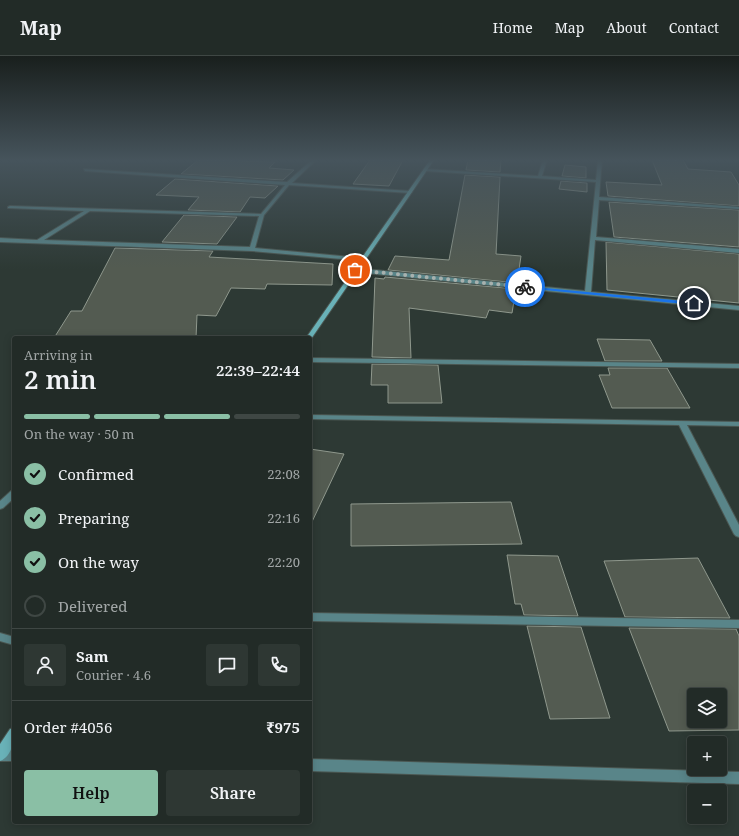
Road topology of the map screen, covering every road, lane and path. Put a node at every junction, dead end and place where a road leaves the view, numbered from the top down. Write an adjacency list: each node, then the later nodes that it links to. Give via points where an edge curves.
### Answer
1 (278, 196): 7 (street)
2 (407, 196): 13 (main road)
3 (596, 198): 5 (street); 8 (street)
4 (10, 208): 6 (street)
5 (739, 208)
6 (88, 210): 7 (street); 10 (street)
7 (262, 215): 11 (street)
8 (593, 238): 12 (street); 15 (street)
9 (0, 240): 10 (street)
10 (37, 242): 11 (street)
11 (252, 249): 13 (street)
12 (739, 251)
13 (362, 260): 14 (main road)
14 (355, 270): 15 (street); 17 (main road)
15 (588, 293): 16 (street)
16 (739, 308)
17 (310, 336)
18 (312, 360): 19 (street)
19 (739, 366)
20 (312, 417): 21 (street)
21 (682, 423): 22 (street); 25 (street)
22 (739, 424)
23 (12, 495): 24 (street)
24 (0, 506)
25 (739, 534)
26 (312, 617): 27 (street)
27 (739, 624)
28 (0, 637): 29 (street)
29 (12, 640)
30 (12, 736): 31 (main road)
31 (0, 755): 32 (street)
32 (12, 755)
33 (312, 765): 34 (street)
34 (739, 778)

